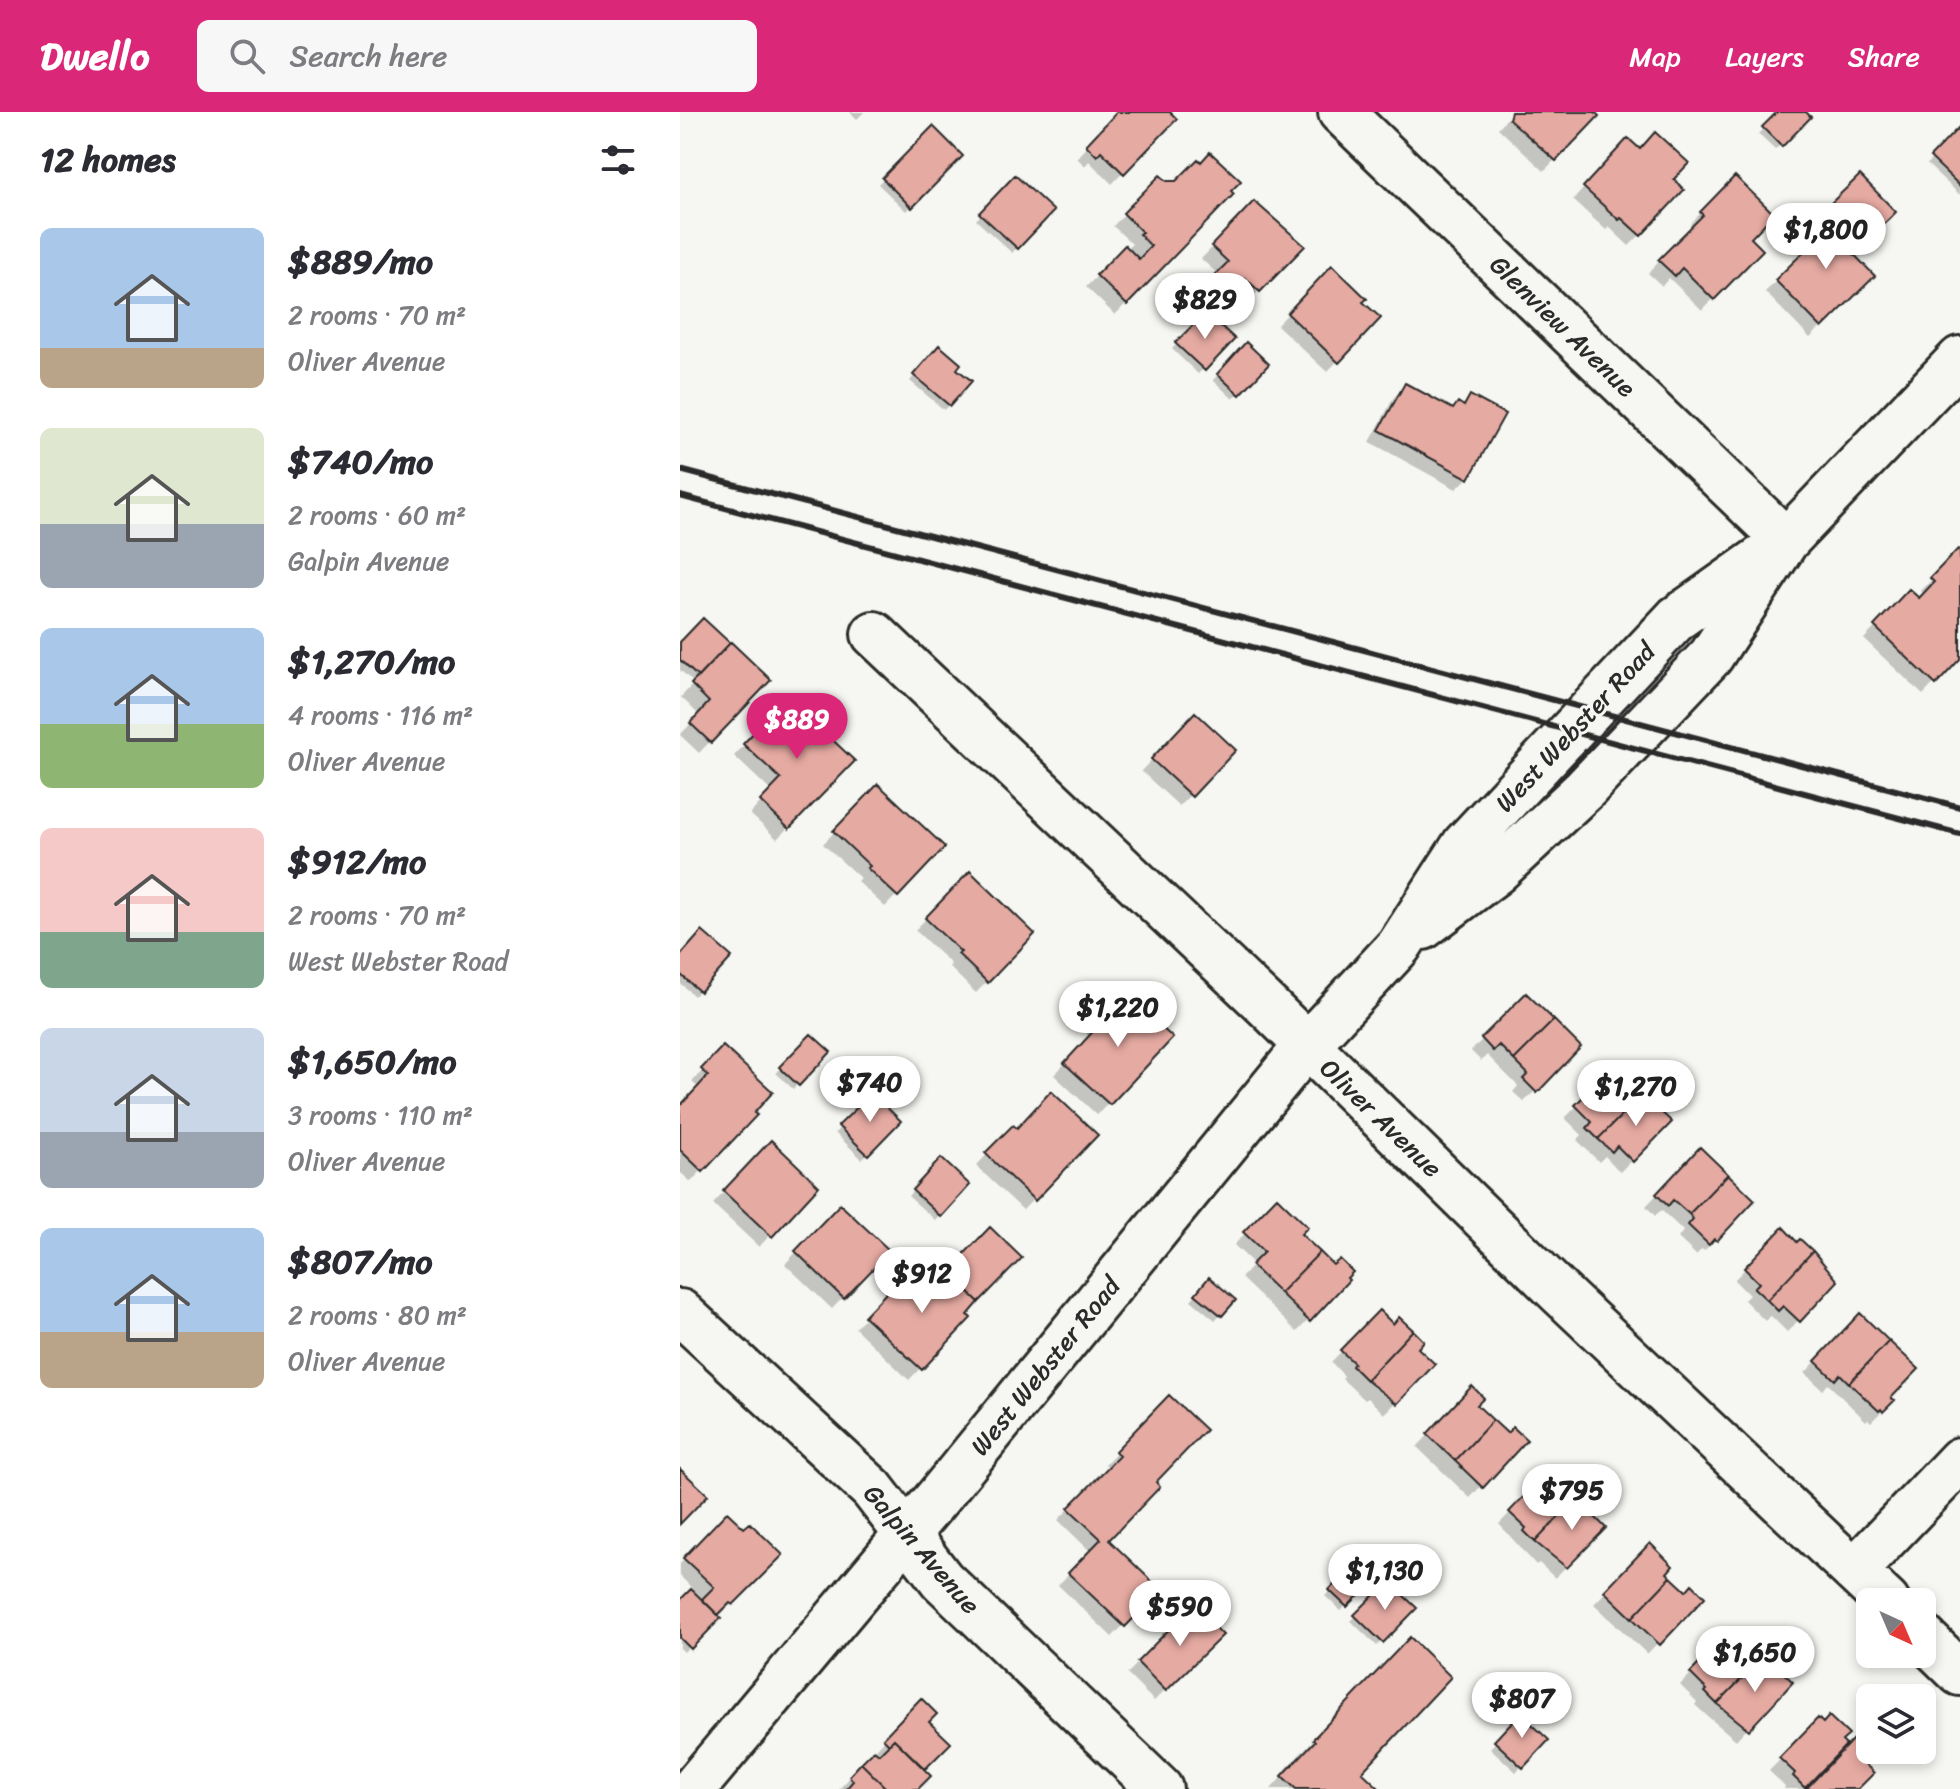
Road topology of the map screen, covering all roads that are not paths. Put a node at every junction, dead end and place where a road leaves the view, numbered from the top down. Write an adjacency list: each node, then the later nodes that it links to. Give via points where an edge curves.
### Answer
1 (1341, 112): 3 (street, Glenview Avenue)
2 (1960, 359): 3 (street, West Webster Road)
3 (1786, 541): 5 (street, West Webster Road, via 1677,618 1465,844 1399,946)
4 (874, 634): 5 (street, Oliver Avenue)
5 (1307, 1045): 8 (street, West Webster Road); 9 (street, Oliver Avenue)
6 (680, 1312): 8 (street, Galpin Avenue, via 872,1489)
7 (1960, 1460): 9 (street)
8 (907, 1534): 13 (street, West Webster Road); 14 (street, Galpin Avenue, via 942,1580)
9 (1854, 1571): 10 (street, Oliver Avenue)
10 (1872, 1588)
11 (1936, 1650): 12 (street)
12 (1960, 1673)
13 (693, 1789)
14 (1160, 1789)

